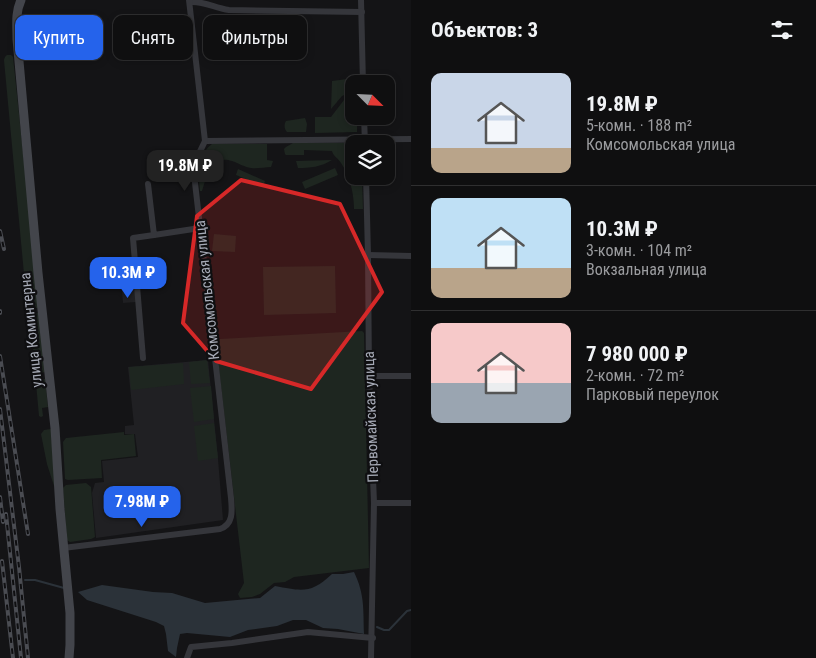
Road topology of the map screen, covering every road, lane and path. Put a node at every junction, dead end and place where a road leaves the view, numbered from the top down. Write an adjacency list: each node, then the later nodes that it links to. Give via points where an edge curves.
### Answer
1 (21, 0): 21 (street, улица Коминтерна, via 16,18 19,58 55,428)
2 (362, 0): 4 (street)
3 (189, 1): 4 (street, via 229,10); 8 (street)
4 (362, 12): 5 (street)
5 (364, 75)
6 (411, 139): 7 (street)
7 (395, 140)
8 (205, 141): 9 (street); 12 (street, Комсомольская улица, via 194,167)
9 (345, 141)
10 (148, 184): 13 (street)
11 (366, 185): 14 (street, Первомайская улица)
12 (200, 228): 13 (street); 21 (street, Комсомольская улица, via 231,498 229,522 220,529)
13 (154, 235): 16 (street, via 134,238)
14 (368, 254): 15 (street); 17 (street, Первомайская улица)
15 (411, 256)
16 (142, 358)
17 (369, 376): 18 (street); 19 (street, Первомайская улица)
18 (411, 376)
19 (374, 503): 20 (street); 22 (street, Первомайская улица)
20 (411, 503)
21 (63, 548): 23 (street, улица Коминтерна, via 70,612)
22 (373, 638): 24 (street, via 308,632 191,647); 25 (street, Первомайская улица)
23 (69, 658)
24 (187, 658)
25 (372, 658)

